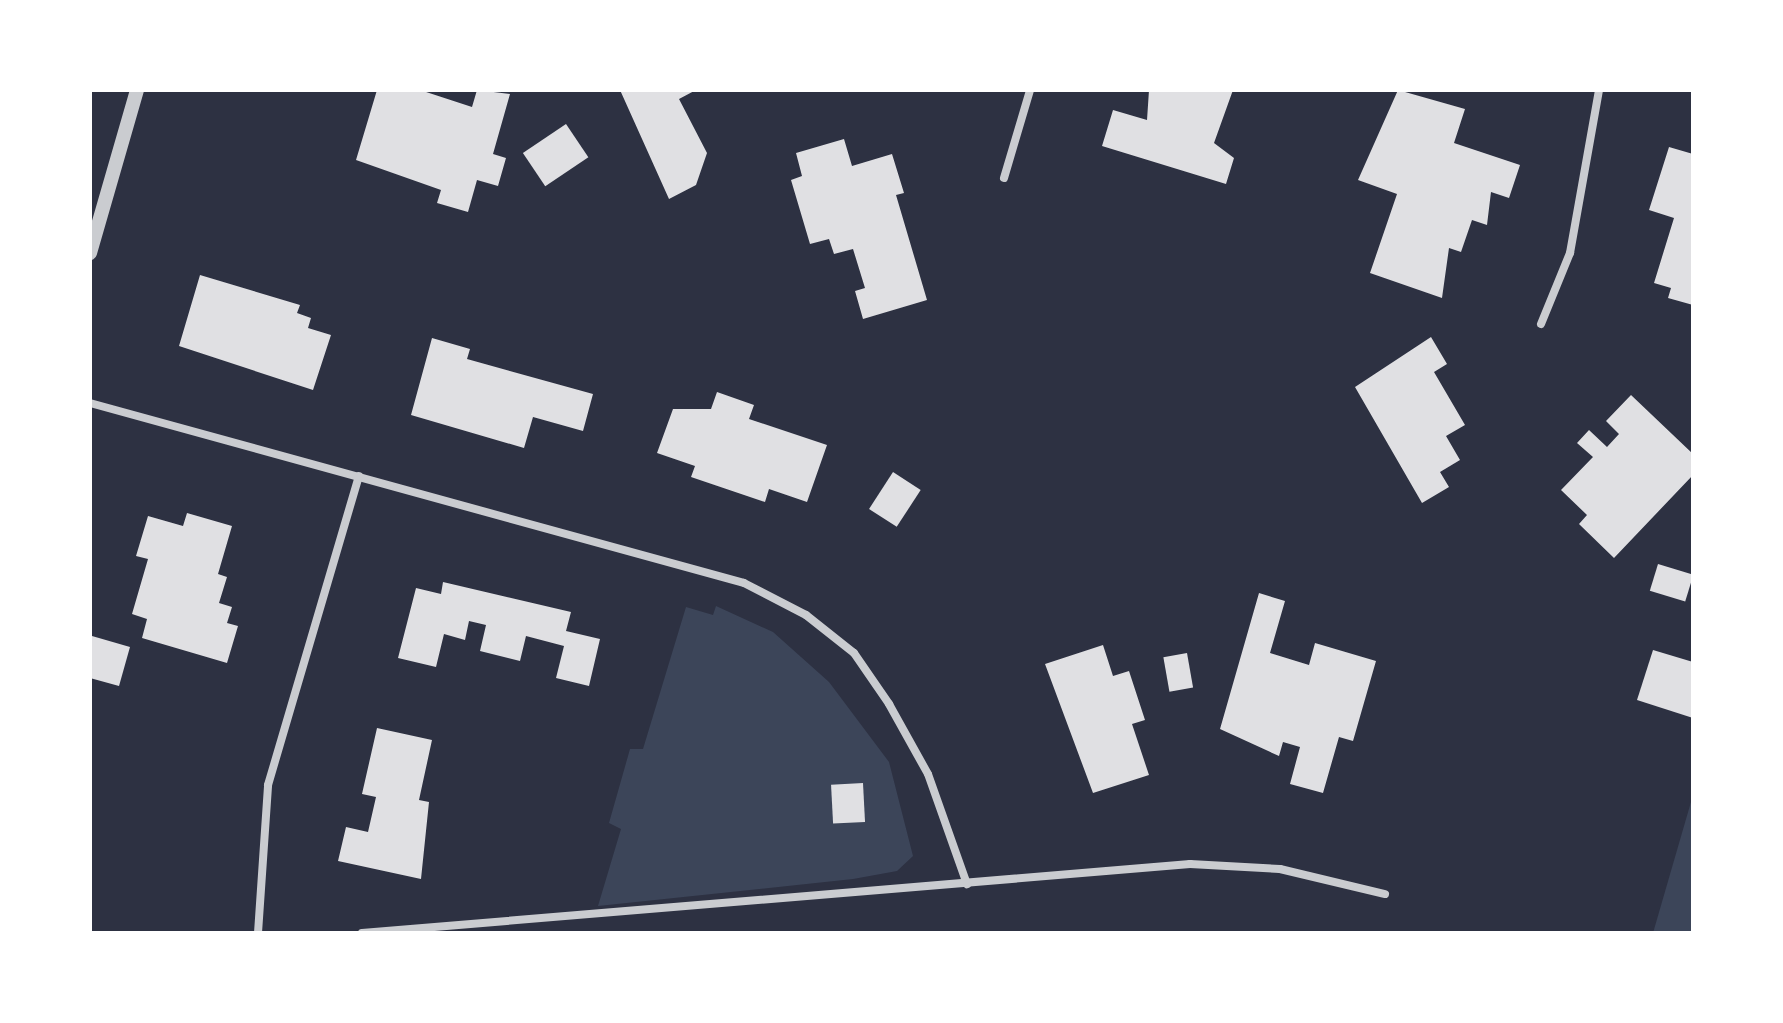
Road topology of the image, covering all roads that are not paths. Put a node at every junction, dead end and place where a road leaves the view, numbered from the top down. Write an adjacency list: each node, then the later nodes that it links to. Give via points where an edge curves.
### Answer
1 (137, 90): 5 (street)
2 (1030, 90): 4 (street)
3 (1599, 90): 6 (street, via 1570,253)
4 (1004, 178)
5 (90, 253)
6 (1541, 324)
7 (90, 403): 8 (street)
8 (359, 476): 9 (street, via 744,583 806,615 854,653 889,704 928,774); 11 (street, via 268,785)
9 (967, 884): 10 (street, via 1190,864 1280,869); 12 (street)
10 (1385, 894)
11 (258, 933)
12 (362, 933)

